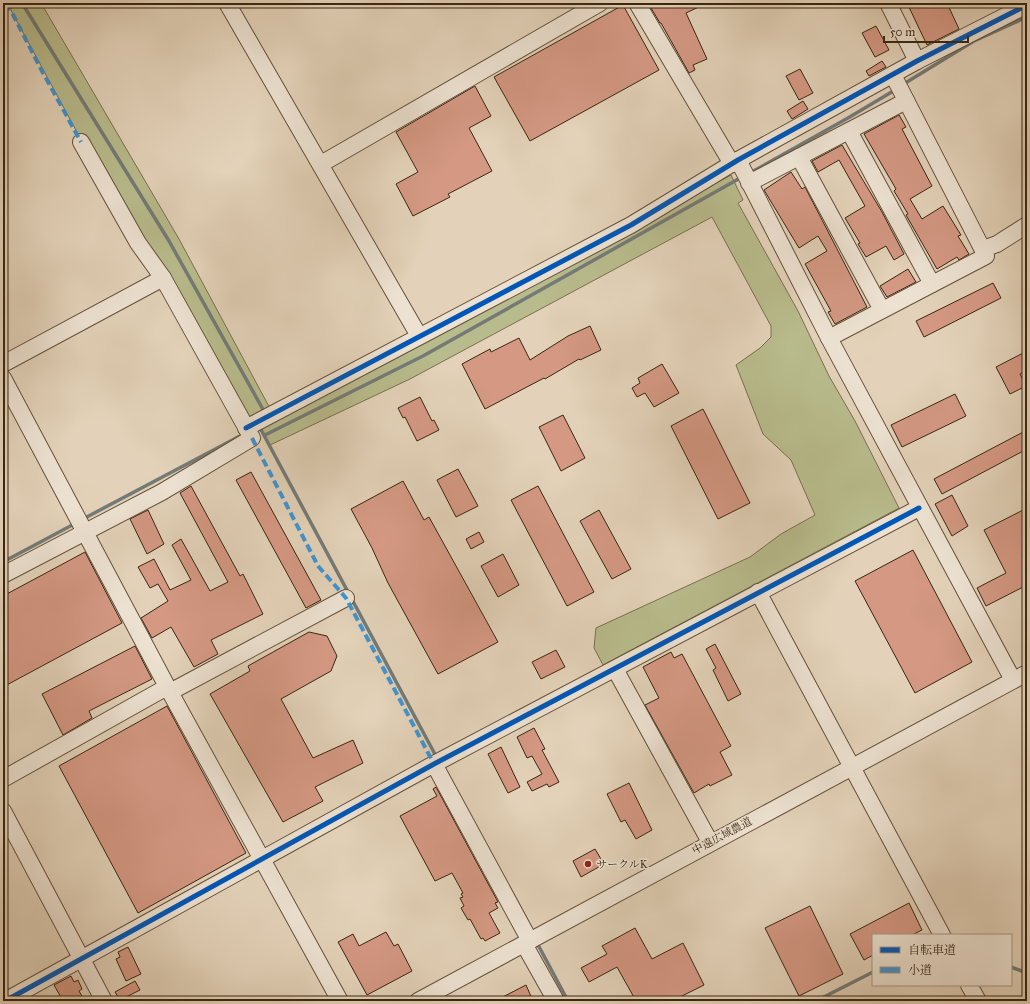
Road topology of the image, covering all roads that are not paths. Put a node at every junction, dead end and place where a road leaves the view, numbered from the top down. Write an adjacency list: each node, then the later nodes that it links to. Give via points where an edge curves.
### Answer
1 (227, 3): 13 (street)
2 (600, 3): 13 (street)
3 (637, 3): 12 (street)
4 (888, 3): 6 (street)
5 (1027, 5): 6 (street)
6 (917, 61): 7 (street)
7 (893, 75): 8 (street); 12 (street)
8 (906, 101): 9 (street); 16 (street)
9 (849, 131): 11 (street); 18 (street)
10 (81, 142): 17 (street, via 138,243)
11 (799, 157): 14 (street); 19 (street)
12 (735, 162): 14 (street); 20 (street, via 631,225)
13 (321, 164): 20 (street)
14 (749, 183): 21 (street)
15 (1027, 226): 16 (street, via 997,244)
16 (983, 249): 18 (street, via 986,256)
17 (163, 278): 22 (street); 24 (street)
18 (932, 284): 19 (street)
19 (882, 310): 21 (street)
20 (419, 336): 24 (street)
21 (829, 338): 25 (street)
22 (3, 364)
23 (3, 378): 26 (street)
24 (246, 428): 26 (street, via 252,438 162,492)
25 (919, 508): 28 (street); 31 (street)
26 (87, 532): 27 (street); 32 (street)
27 (3, 575)
28 (758, 592): 30 (street); 34 (street)
29 (346, 598): 32 (street)
30 (615, 669): 33 (street); 37 (street)
31 (1020, 676): 34 (street, 中遠広域農道)
32 (169, 689): 35 (street); 38 (street)
33 (434, 764): 38 (street); 40 (street)
34 (852, 767): 37 (street, 中遠広域農道); 39 (street)
35 (3, 780)
36 (3, 811): 41 (street)
37 (710, 842): 40 (street, 中遠広域農道)
38 (262, 858): 41 (street); 45 (street)
39 (941, 934)
40 (527, 942): 46 (street, 中遠広域農道); 47 (street)
41 (81, 958): 43 (street); 44 (street)
42 (970, 986): 48 (street)
43 (5, 1001)
44 (104, 1001)
45 (340, 1001)
46 (418, 1001)
47 (556, 1001)
48 (978, 1001)

